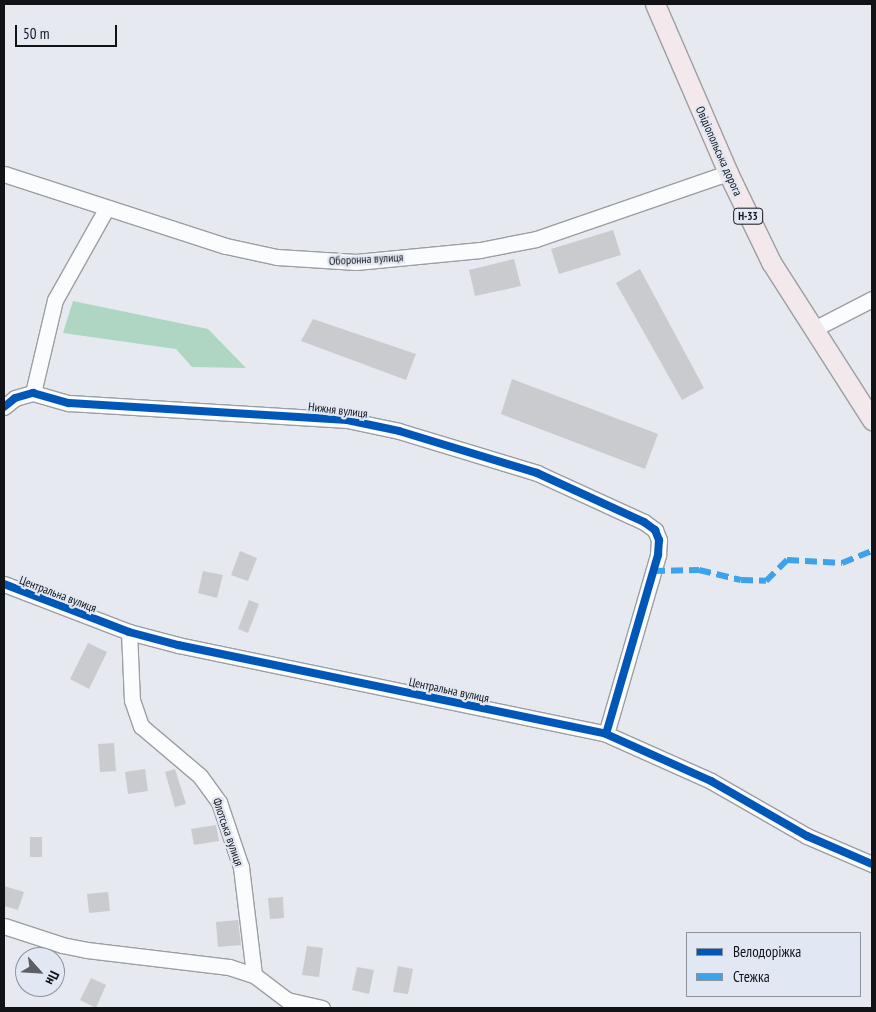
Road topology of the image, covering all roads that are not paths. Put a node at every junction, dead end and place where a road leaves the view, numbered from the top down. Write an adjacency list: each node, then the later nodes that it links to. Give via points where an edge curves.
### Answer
1 (655, 4): 2 (main road, Овідіопольська дорога / Н-33)
2 (728, 173): 4 (street, Оборонна вулиця, via 536,239 480,250 356,262 277,257 235,248); 6 (main road, Овідіопольська дорога / Н-33, via 771,262)
3 (4, 174): 4 (street, Оборонна вулиця)
4 (106, 208): 7 (street, via 55,300)
5 (872, 299): 6 (street)
6 (814, 329): 9 (main road, Овідіопольська дорога / Н-33)
7 (33, 393): 8 (street, via 15,398); 12 (street, Нижня вулиця, via 69,403 347,420 390,429 537,473 655,530 659,540 658,555)
8 (4, 407)
9 (872, 420)
10 (4, 584): 11 (street, Центральна вулиця)
11 (129, 632): 12 (street, Центральна вулиця, via 251,661); 15 (street, Флотська вулиця, via 132,700 141,726 200,776 219,802 241,867)
12 (606, 734): 13 (street, Центральна вулиця, via 712,781 807,836)
13 (872, 864)
14 (4, 926): 15 (street, via 62,946 230,967)
15 (254, 975): 16 (street)
16 (284, 1004): 17 (street)
17 (322, 1008)

